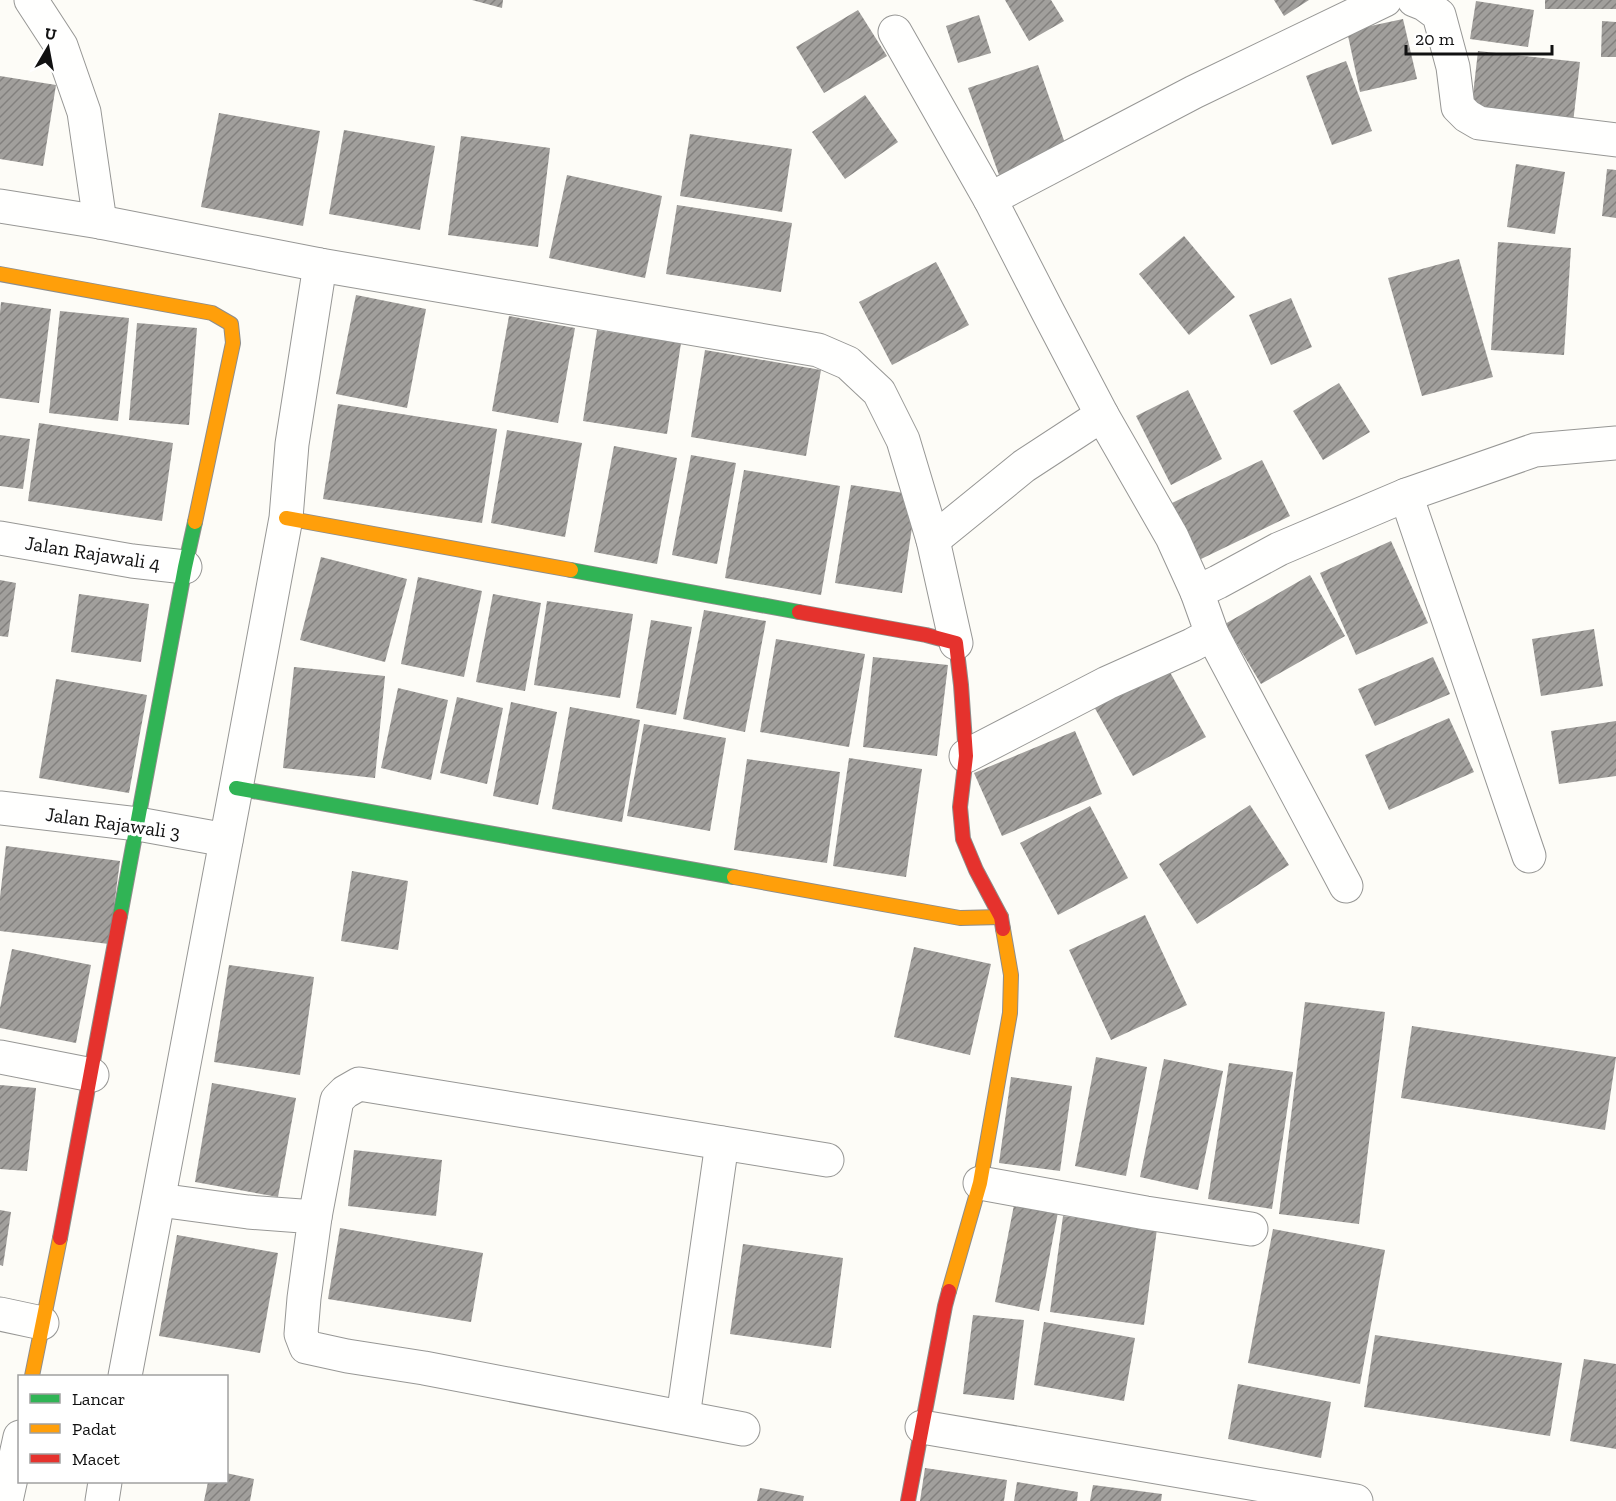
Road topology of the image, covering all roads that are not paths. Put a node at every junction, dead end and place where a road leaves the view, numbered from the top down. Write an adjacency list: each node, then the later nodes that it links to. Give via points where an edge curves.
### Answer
1 (31, 0): 8 (street, via 61,46 84,111)
2 (1386, 0): 6 (street, via 1194,92)
3 (1414, 0): 5 (street, via 1439,15 1453,67 1458,107 1467,116 1479,123)
4 (895, 32): 6 (street)
5 (1616, 140)
6 (990, 199): 11 (street)
7 (0, 206): 8 (street)
8 (100, 222): 9 (street)
9 (320, 265): 14 (street, via 292,444); 16 (street, via 818,350 848,363 879,392 903,440)
10 (0, 274): 17 (street, via 212,313 231,324 233,343)
11 (1102, 415): 16 (street, via 1024,466); 18 (street, via 1172,537)
12 (1616, 443): 13 (street, via 1535,450)
13 (1406, 495): 18 (street, via 1279,549); 26 (street)
14 (286, 518): 20 (street); 22 (street)
15 (0, 538): 17 (street, Jalan Rajawali 4)
16 (933, 540): 20 (street)
17 (185, 567): 24 (street)
18 (1197, 592): 19 (street)
19 (1212, 634): 21 (street); 27 (street)
20 (956, 643): 21 (street)
21 (966, 756): 28 (street, via 960,807 963,838)
22 (236, 789): 25 (street); 28 (street, via 960,918)
23 (0, 808): 24 (street, Jalan Rajawali 3)
24 (138, 824): 25 (street, Jalan Rajawali 3); 30 (street)
25 (226, 840): 34 (street)
26 (1529, 856)
27 (1346, 886)
28 (1001, 917): 33 (street, via 1011,975 1010,1013)
29 (0, 1057): 30 (street)
30 (92, 1075): 38 (street)
31 (722, 1143): 32 (street); 35 (street, via 359,1084 337,1100); 41 (street)
32 (827, 1160)
33 (980, 1183): 36 (street); 42 (street, via 945,1306)
34 (159, 1200): 35 (street); 40 (street)
35 (315, 1217): 41 (street, via 301,1334 306,1347)
36 (1251, 1228)
37 (0, 1314): 38 (street)
38 (42, 1323): 39 (street)
39 (32, 1375)
40 (125, 1375)
41 (682, 1417): 43 (street)
42 (922, 1427): 48 (street); 49 (street)
43 (743, 1429)
44 (18, 1446): 46 (street)
45 (105, 1483): 47 (street)
46 (6, 1501)
47 (102, 1501)
48 (908, 1501)
49 (1356, 1501)

